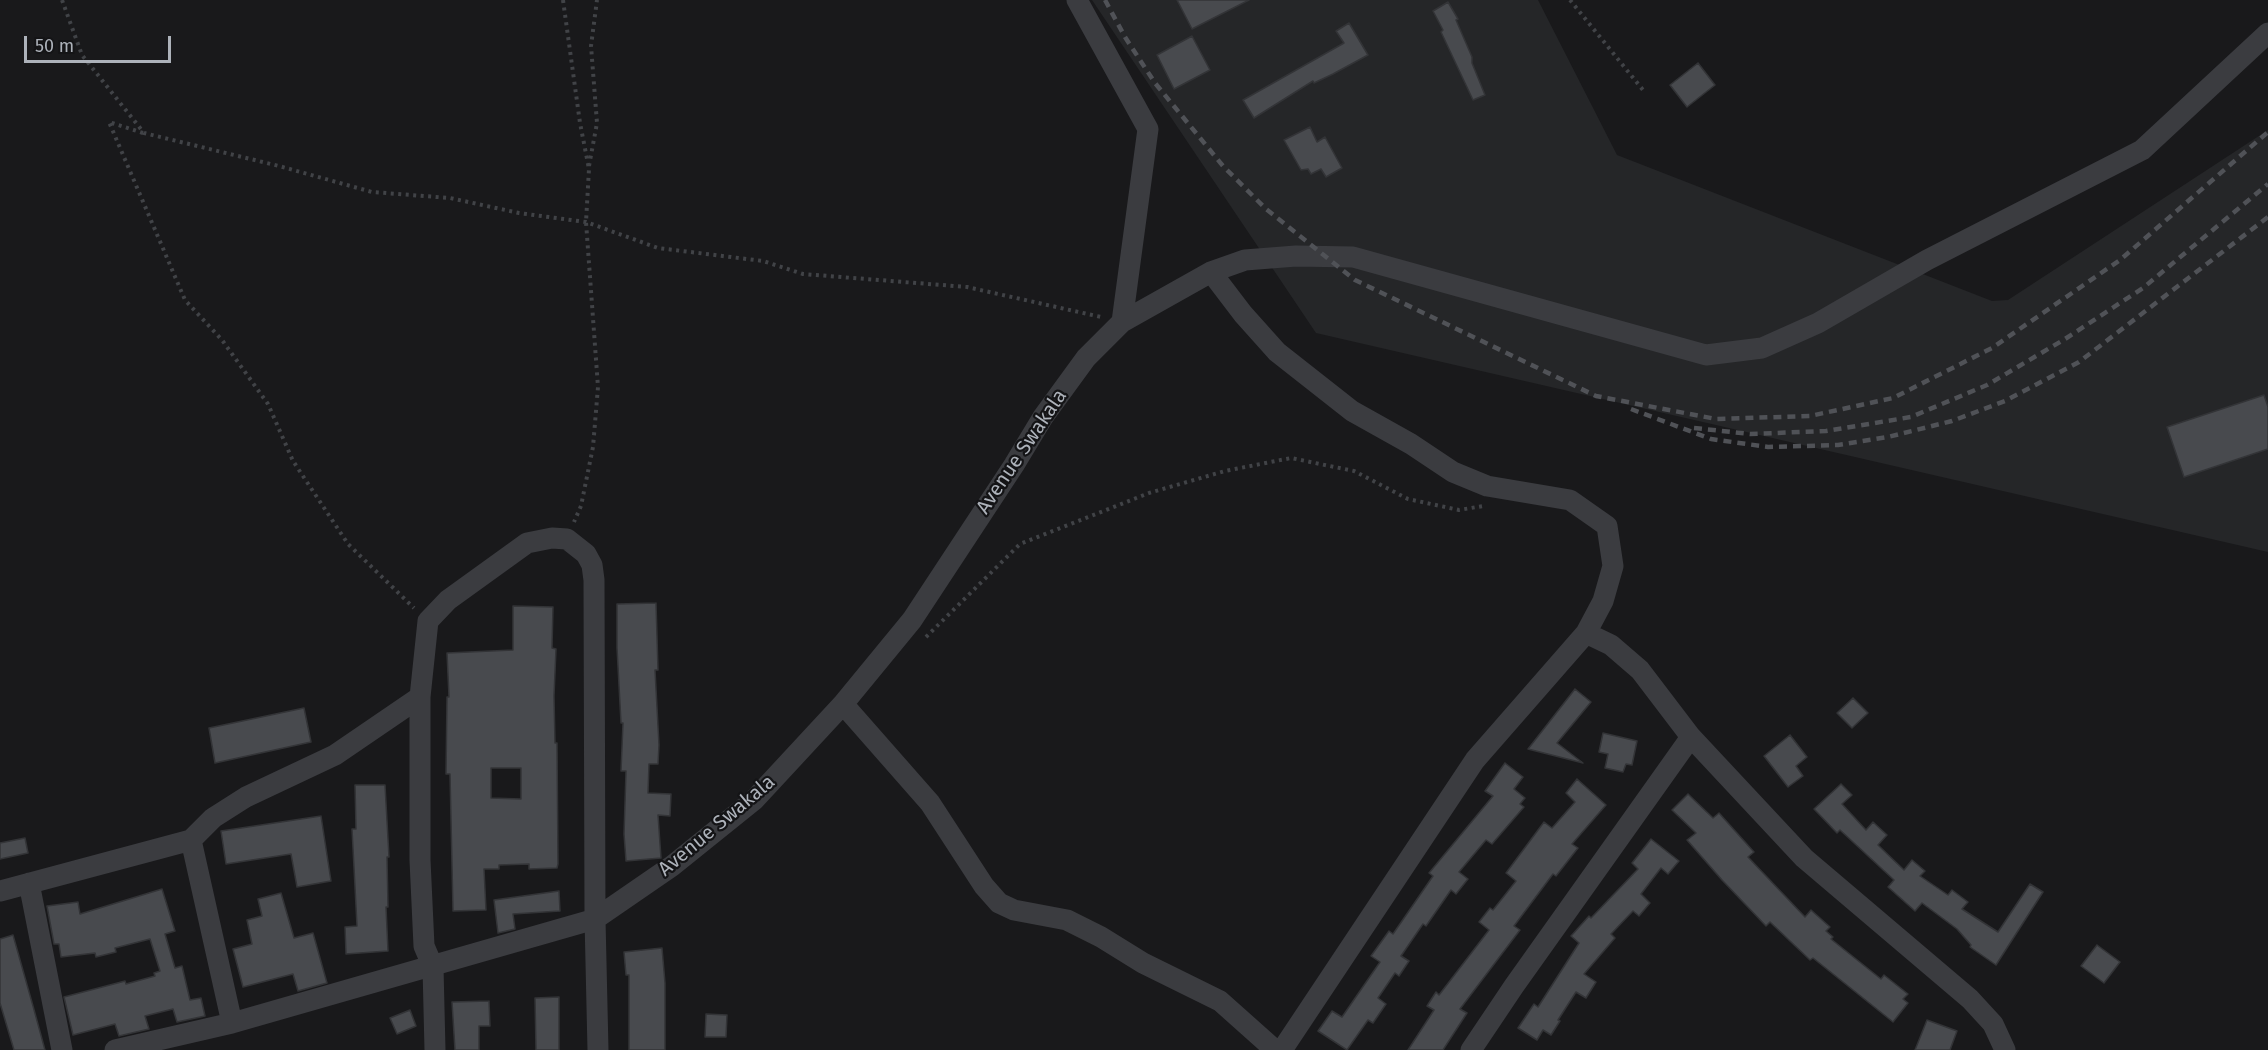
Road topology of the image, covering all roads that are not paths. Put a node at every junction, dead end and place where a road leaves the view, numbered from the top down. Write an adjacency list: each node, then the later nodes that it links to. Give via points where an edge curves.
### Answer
1 (1077, 0): 4 (street, via 1148,129)
2 (2268, 33): 3 (street, Avenue Swakala, via 2142,150 1927,260 1818,323 1762,348 1706,355 1353,257 1245,260)
3 (1211, 272): 4 (street, Avenue Swakala); 5 (street, via 1277,352 1352,411 1453,472 1487,486 1570,500 1607,526 1612,566 1603,601)
4 (1122, 322): 7 (street, Avenue Swakala, via 1086,358 1043,417 912,620)
5 (1586, 633): 8 (street, via 1611,645 1640,670); 20 (street, via 1475,760)
6 (420, 697): 9 (street, via 335,755 238,802 213,818); 12 (street, via 428,621 448,600 527,543 567,539 586,554 594,580); 13 (street, via 422,914 424,946)
7 (843, 704): 12 (street, Avenue Swakala, via 754,800 672,866); 19 (street, via 930,803 999,903 1014,910 1067,920 1101,937 1143,963 1220,1001)
8 (1691, 737): 21 (street); 22 (street, via 1804,858 1970,999 1993,1024)
9 (191, 840): 10 (street); 14 (street)
10 (29, 883): 11 (street); 15 (street)
11 (0, 891)
12 (595, 919): 13 (street, Avenue Swakala); 18 (street)
13 (433, 967): 14 (street, Avenue Swakala); 17 (street)
14 (232, 1023): 16 (street, Avenue Swakala)
15 (62, 1050)
16 (115, 1050)
17 (435, 1050)
18 (598, 1050)
19 (1275, 1050)
20 (1282, 1050)
21 (1471, 1050)
22 (2006, 1050)

